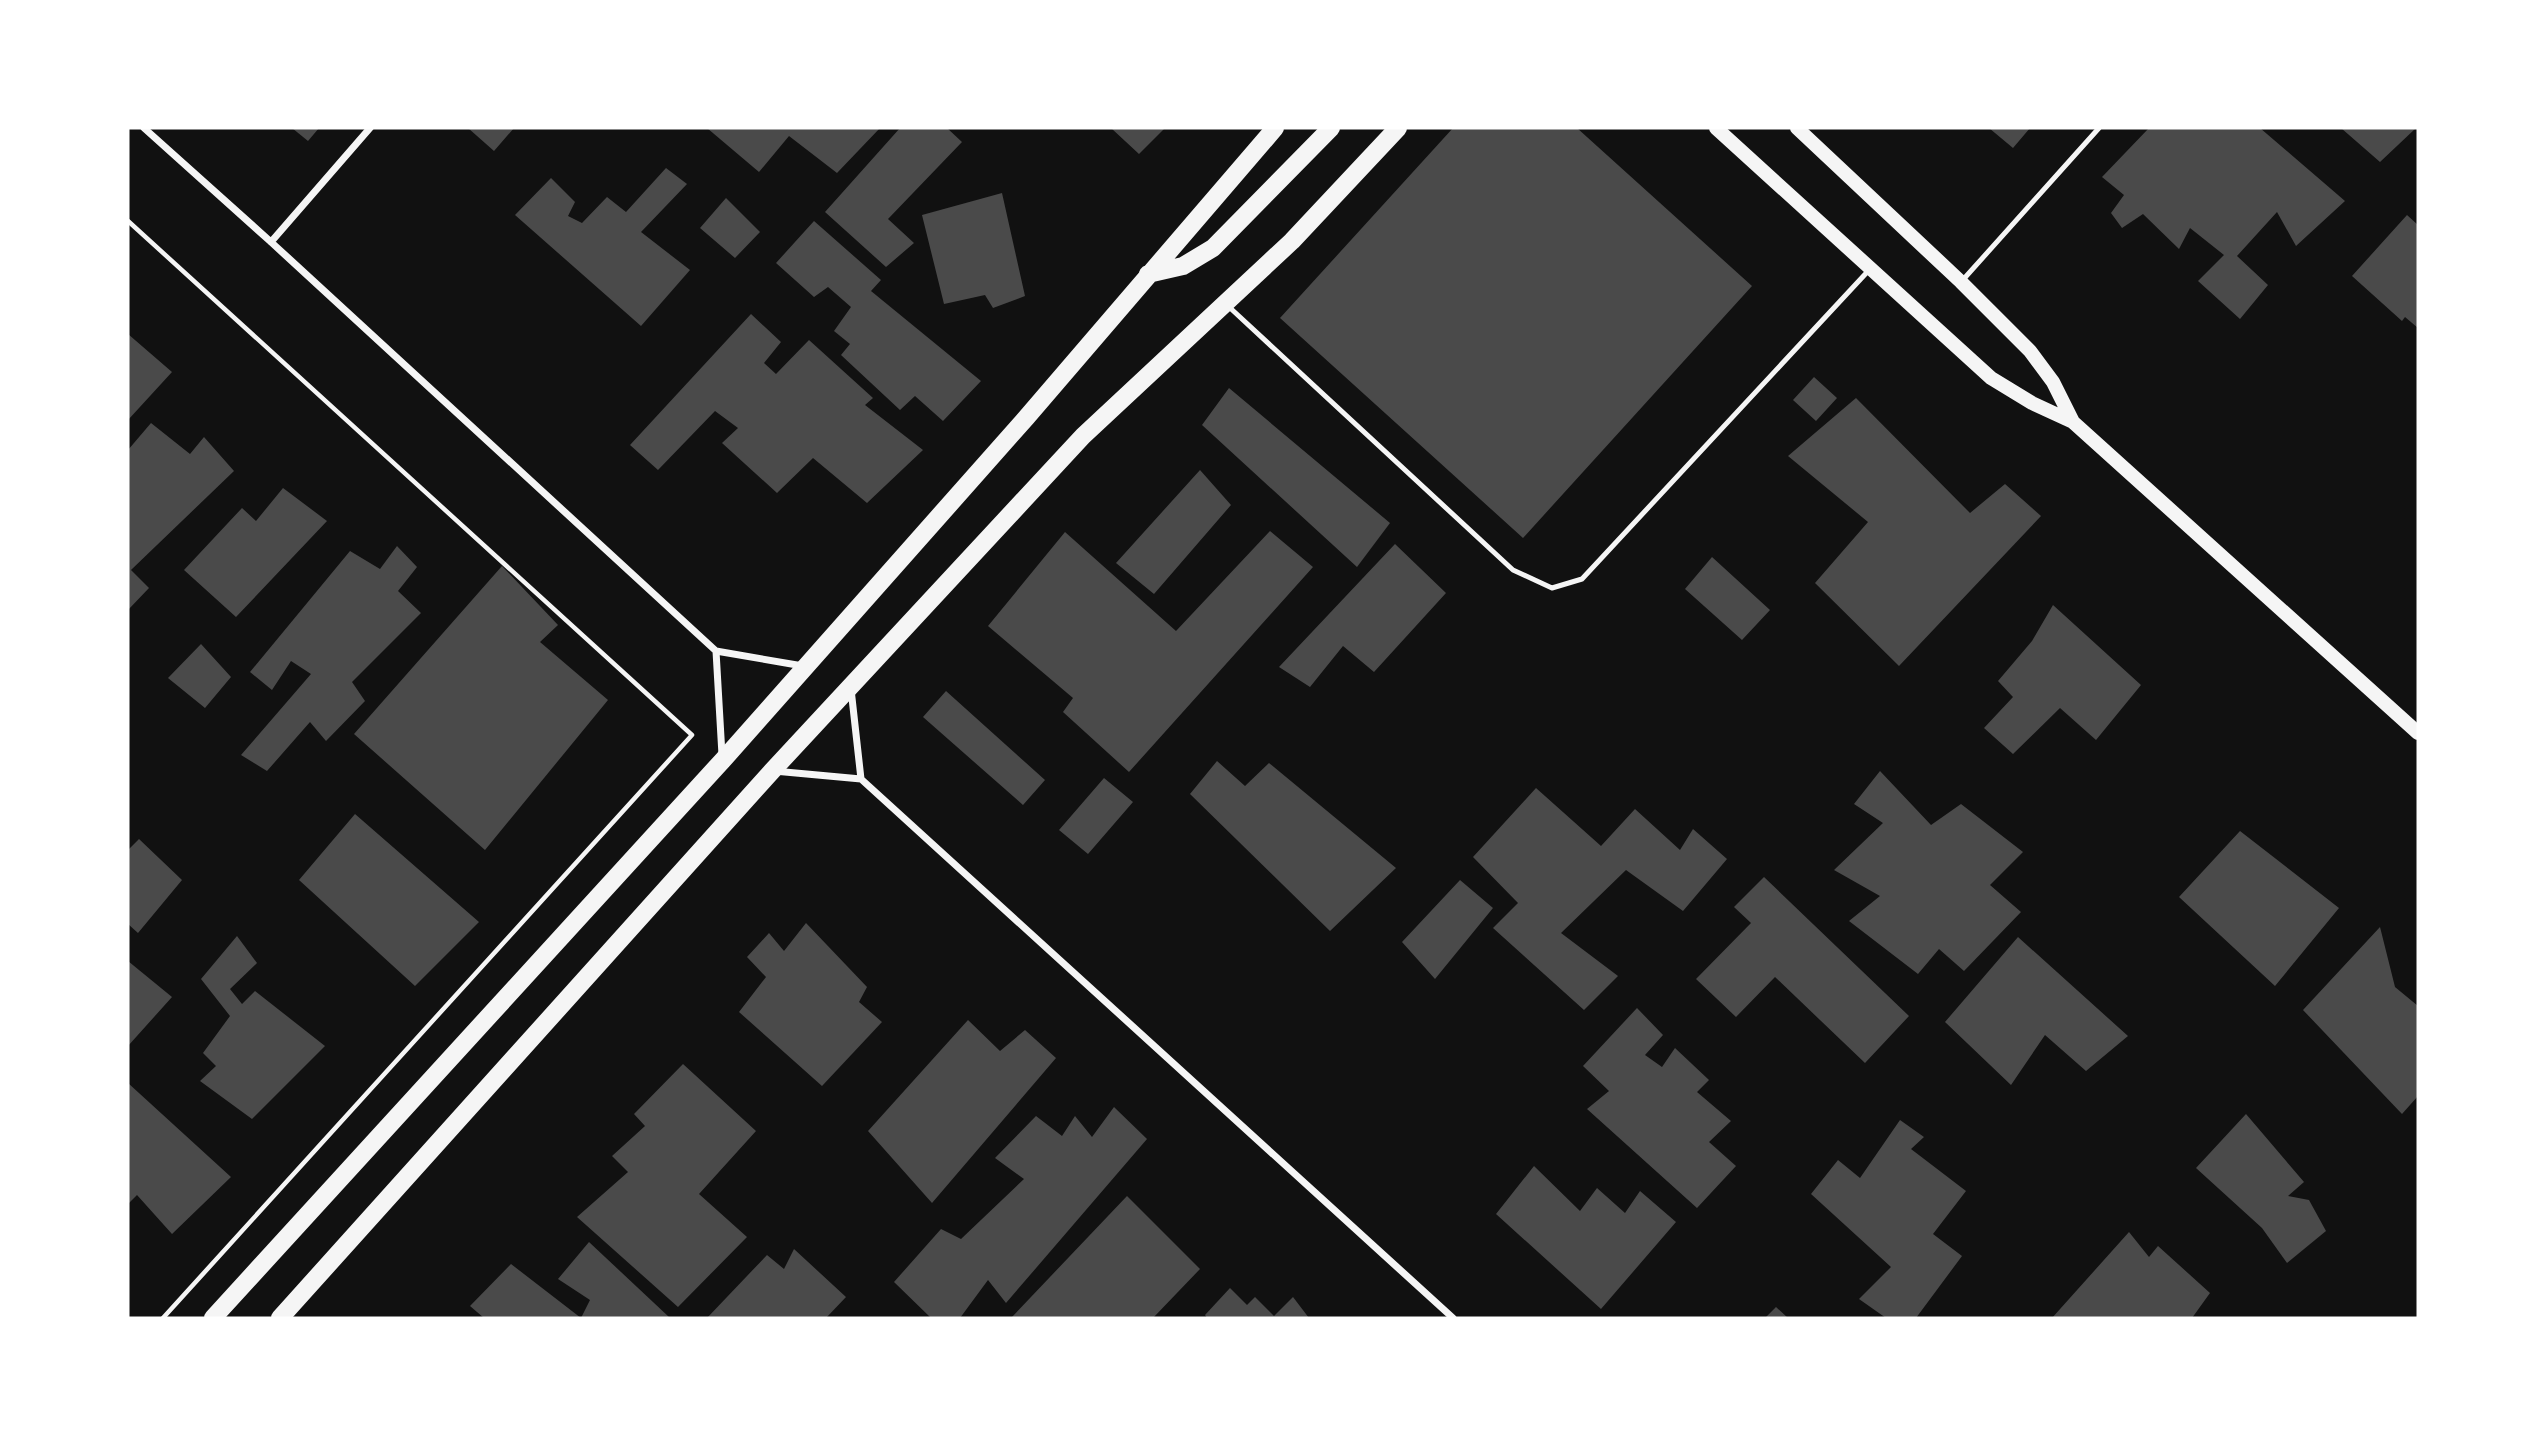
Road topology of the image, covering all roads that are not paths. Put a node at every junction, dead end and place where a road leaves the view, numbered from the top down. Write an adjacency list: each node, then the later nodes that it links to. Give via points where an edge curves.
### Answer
1 (144, 128): 9 (street)
2 (370, 128): 9 (street)
3 (1275, 128): 11 (main road)
4 (1331, 128): 11 (main road, via 1213,248 1183,266)
5 (1398, 128): 13 (main road, via 1293,241)
6 (1716, 128): 10 (main road)
7 (1797, 128): 12 (main road)
8 (2099, 128): 12 (lane)
9 (271, 242): 15 (street)
10 (1870, 269): 13 (lane, via 1582,579 1552,588 1513,570); 14 (main road, via 1991,378)
11 (1148, 274): 16 (main road)
12 (1961, 282): 14 (main road, via 2031,351)
13 (1225, 303): 17 (main road, via 1083,436)
14 (2073, 422): 18 (main road)
15 (716, 651): 16 (street); 19 (street)
16 (804, 666): 19 (main road)
17 (851, 686): 20 (main road); 21 (street)
18 (2418, 733)
19 (723, 760): 22 (main road)
20 (772, 771): 21 (street); 23 (main road)
21 (861, 779): 24 (street)
22 (213, 1318)
23 (280, 1318)
24 (1453, 1318)

